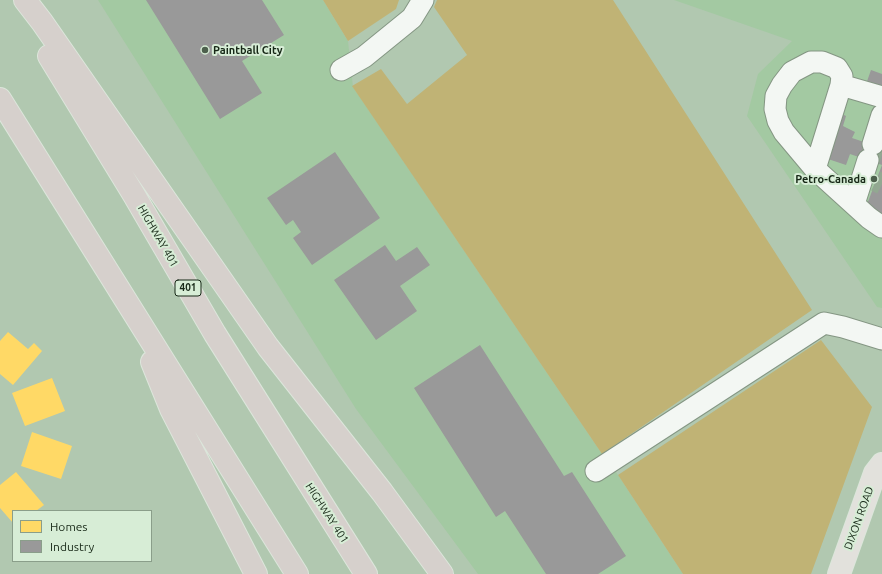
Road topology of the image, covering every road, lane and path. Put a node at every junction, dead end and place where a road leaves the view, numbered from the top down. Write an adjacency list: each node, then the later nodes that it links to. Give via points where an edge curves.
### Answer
1 (14, 0): 18 (highway, HIGHWAY 401 / 401, via 220,341)
2 (25, 0): 19 (highway, via 268,347 382,492)
3 (423, 0): 4 (street, via 412,18 364,57)
4 (341, 70)
5 (841, 85): 6 (street); 9 (street); 9 (street, via 842,76 837,68 822,62 811,62 792,72 776,96 775,109 784,132)
6 (882, 97)
7 (0, 99): 12 (highway)
8 (874, 148): 10 (street)
9 (815, 169): 10 (street)
10 (854, 204): 11 (street)
11 (882, 227)
12 (129, 305): 16 (highway, via 171,409); 17 (highway)
13 (882, 339): 15 (street, via 824,323)
14 (882, 464): 20 (main road, DIXON ROAD, via 875,473)
15 (596, 471)
16 (256, 574)
17 (297, 574)
18 (366, 574)
19 (442, 574)
20 (839, 574)

